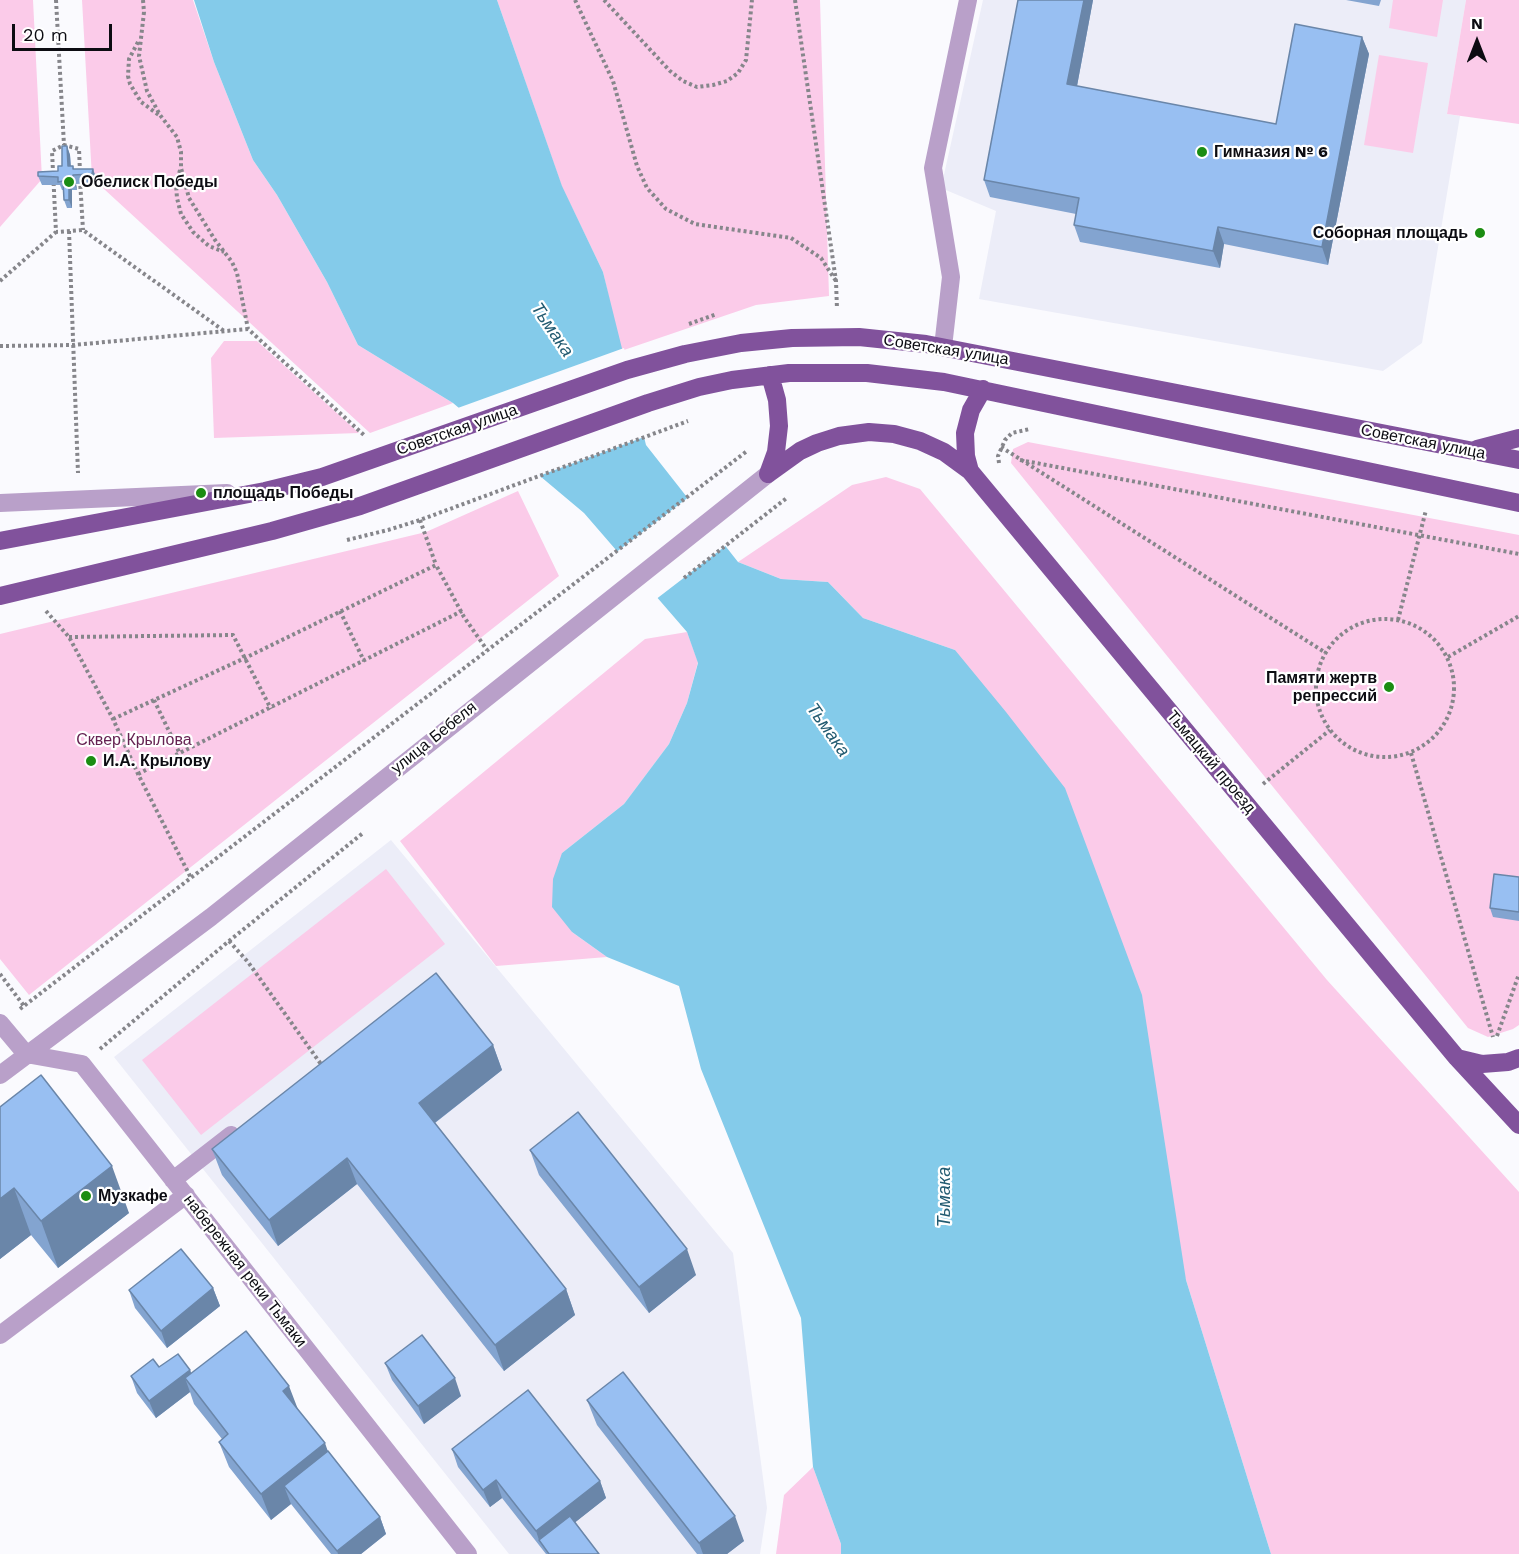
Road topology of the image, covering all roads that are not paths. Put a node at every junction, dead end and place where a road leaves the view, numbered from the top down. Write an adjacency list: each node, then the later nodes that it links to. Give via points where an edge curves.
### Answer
1 (968, 0): 2 (street, via 933,168 951,277)
2 (943, 347): 7 (main road, Советская улица); 11 (main road, Советская улица, via 842,336 792,338 685,354 627,370 322,477)
3 (770, 375): 4 (main road, Советская улица, via 886,374); 10 (main road, via 779,426); 15 (main road, Советская улица, via 699,387 648,403 360,506)
4 (983, 389): 9 (main road, via 971,410 965,433); 13 (main road, Советская улица)
5 (882, 432): 9 (main road, Тьмацкий проезд, via 932,446); 10 (main road, улица Бебеля, via 851,433 822,441)
6 (1519, 438): 7 (main road)
7 (1469, 450): 8 (main road, Советская улица)
8 (1519, 460)
9 (970, 471): 18 (main road, Тьмацкий проезд)
10 (768, 474): 17 (street, улица Бебеля, via 211,916)
11 (265, 491): 12 (street); 14 (main road)
12 (0, 503)
13 (1519, 503)
14 (0, 541)
15 (0, 596)
16 (0, 1023): 17 (street)
17 (26, 1054): 20 (street, улица Бебеля); 23 (street, набережная реки Тьмаки, via 82,1064)
18 (1457, 1058): 19 (main road, via 1482,1064); 21 (main road, Тьмацкий проезд)
19 (1519, 1058)
20 (0, 1075)
21 (1519, 1125)
22 (241, 1127): 23 (street)
23 (173, 1180): 24 (street, набережная реки Тьмаки)
24 (186, 1195): 25 (street); 26 (street, набережная реки Тьмаки)
25 (0, 1335)
26 (468, 1554)

